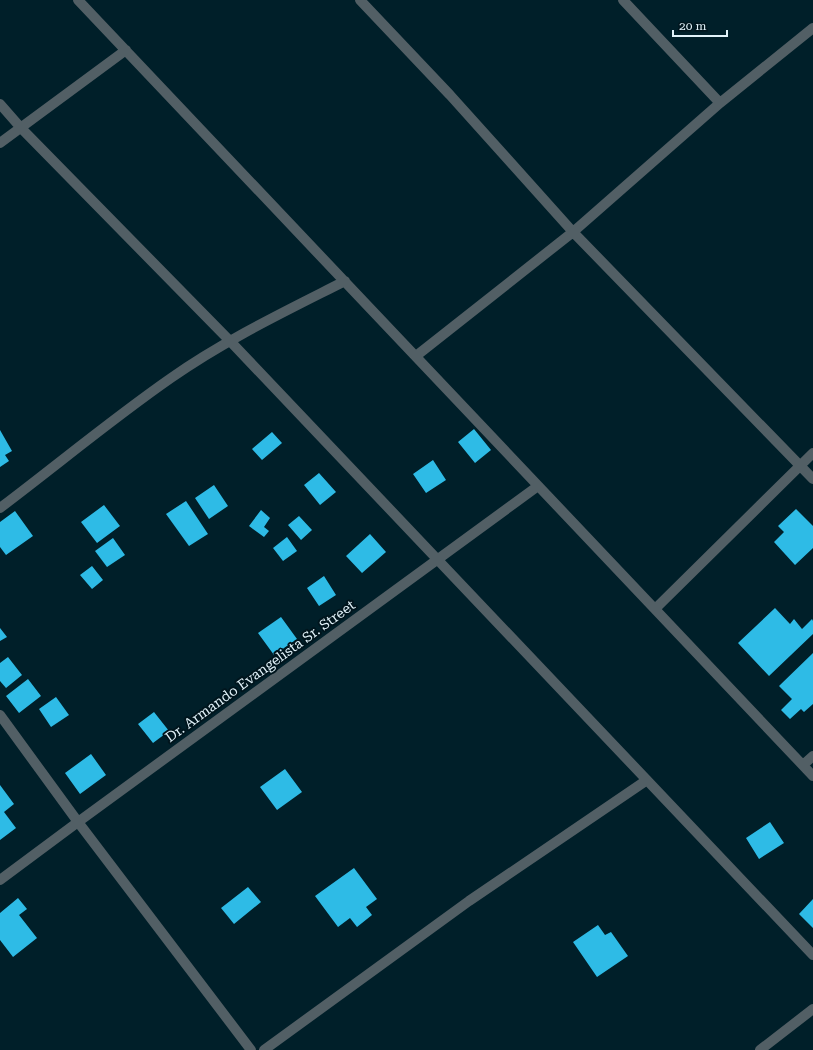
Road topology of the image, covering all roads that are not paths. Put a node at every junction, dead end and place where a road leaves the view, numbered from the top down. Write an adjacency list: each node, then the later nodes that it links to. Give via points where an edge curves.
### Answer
1 (78, 0): 5 (street)
2 (360, 0): 10 (street, via 450,95)
3 (623, 0): 6 (street)
4 (813, 28): 6 (street)
5 (126, 50): 8 (street); 11 (street)
6 (720, 103): 10 (street)
7 (0, 104): 8 (street)
8 (21, 128): 9 (street); 12 (street)
9 (0, 144)
10 (573, 232): 13 (street); 15 (street)
11 (345, 281): 12 (street); 13 (street)
12 (230, 341): 18 (street, via 171,378); 19 (street)
13 (416, 356): 17 (street)
14 (813, 453): 15 (street)
15 (800, 465): 16 (street); 20 (street)
16 (813, 478)
17 (538, 486): 19 (street, Dr. Armando Evangelista Sr. Street); 20 (street)
18 (0, 508)
19 (437, 560): 25 (street); 26 (street, Dr. Armando Evangelista Sr. Street)
20 (656, 608): 23 (street)
21 (0, 715): 26 (street)
22 (813, 756): 23 (street)
23 (803, 765): 24 (street)
24 (813, 776)
25 (647, 780): 28 (street); 31 (street, via 469,901)
26 (78, 822): 27 (street, Dr. Armando Evangelista Sr. Street); 30 (street)
27 (0, 880)
28 (813, 955)
29 (813, 1009): 32 (street)
30 (250, 1050)
31 (264, 1050)
32 (760, 1050)

